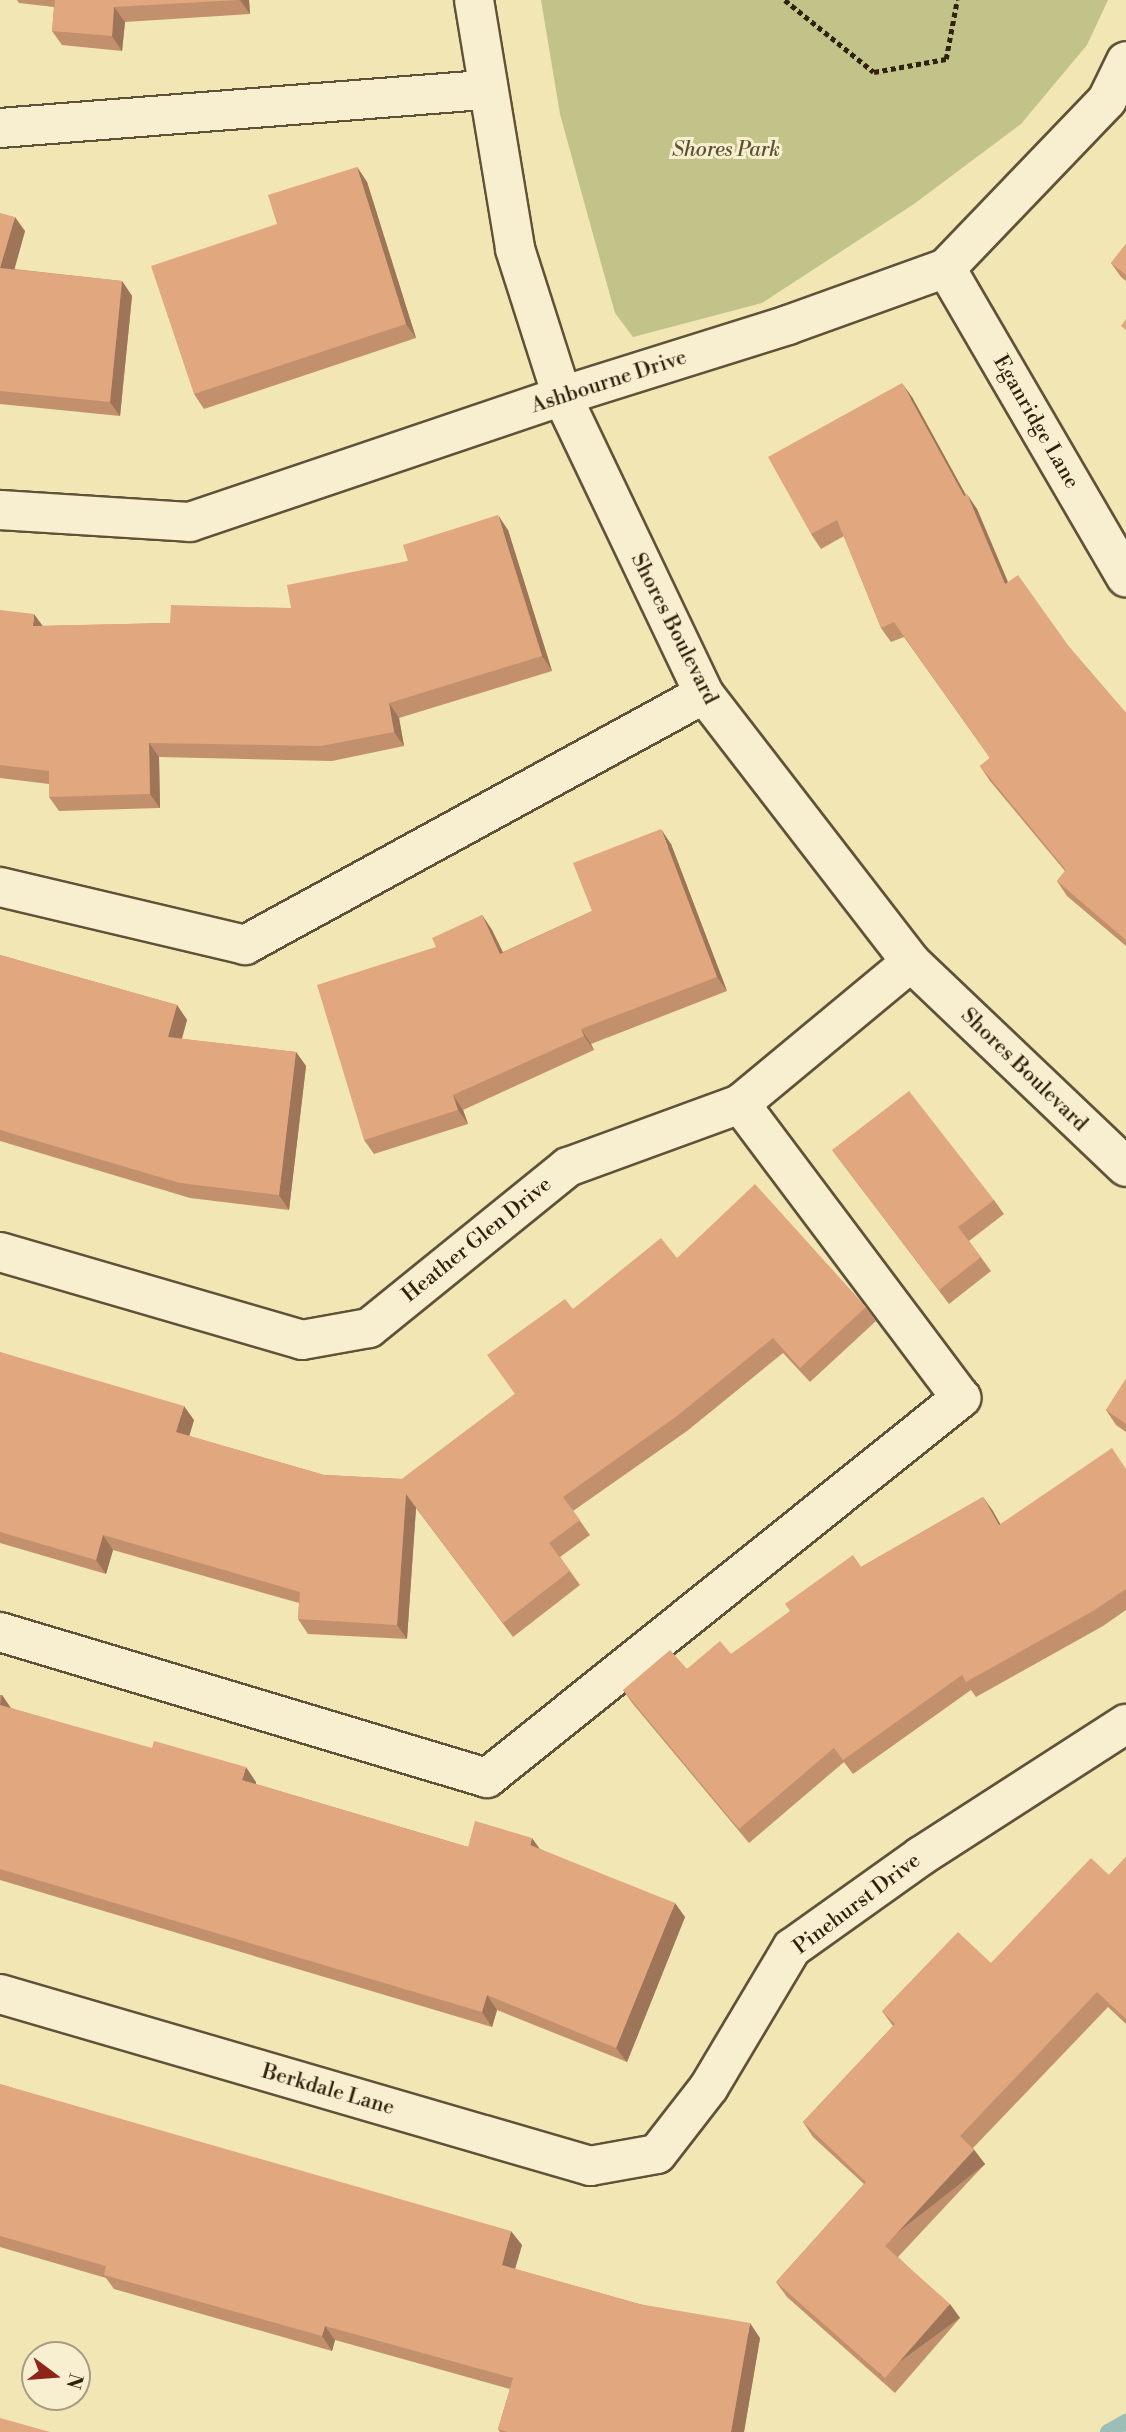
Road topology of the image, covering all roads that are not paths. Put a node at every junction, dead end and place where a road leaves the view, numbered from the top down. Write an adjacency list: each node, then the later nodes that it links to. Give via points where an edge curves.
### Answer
1 (474, 0): 3 (street, Shores Boulevard)
2 (1126, 61): 5 (street, Ashbourne Drive, via 1107,100)
3 (487, 90): 4 (street); 6 (street, Shores Boulevard, via 515,248)
4 (0, 128)
5 (946, 268): 6 (street, Ashbourne Drive, via 788,325); 8 (street, Eganridge Lane)
6 (562, 396): 7 (street, Ashbourne Drive, via 190,522); 9 (street, Shores Boulevard)
7 (0, 510)
8 (1126, 577)
9 (704, 694): 10 (street, via 245,945); 11 (street, Shores Boulevard)
10 (0, 887)
11 (911, 962): 12 (street, Heather Glen Drive); 13 (street, Shores Boulevard)
12 (740, 1104): 14 (street, Heather Glen Drive, via 568,1167 369,1328 302,1340); 15 (street, via 961,1398 487,1778)
13 (1126, 1167)
14 (0, 1252)
15 (0, 1632)
16 (1126, 1724): 18 (street, Pinehurst Drive, via 921,1856 792,1948 709,2087)
17 (0, 1994): 18 (street, Berkdale Lane, via 590,2166)
18 (657, 2154)

